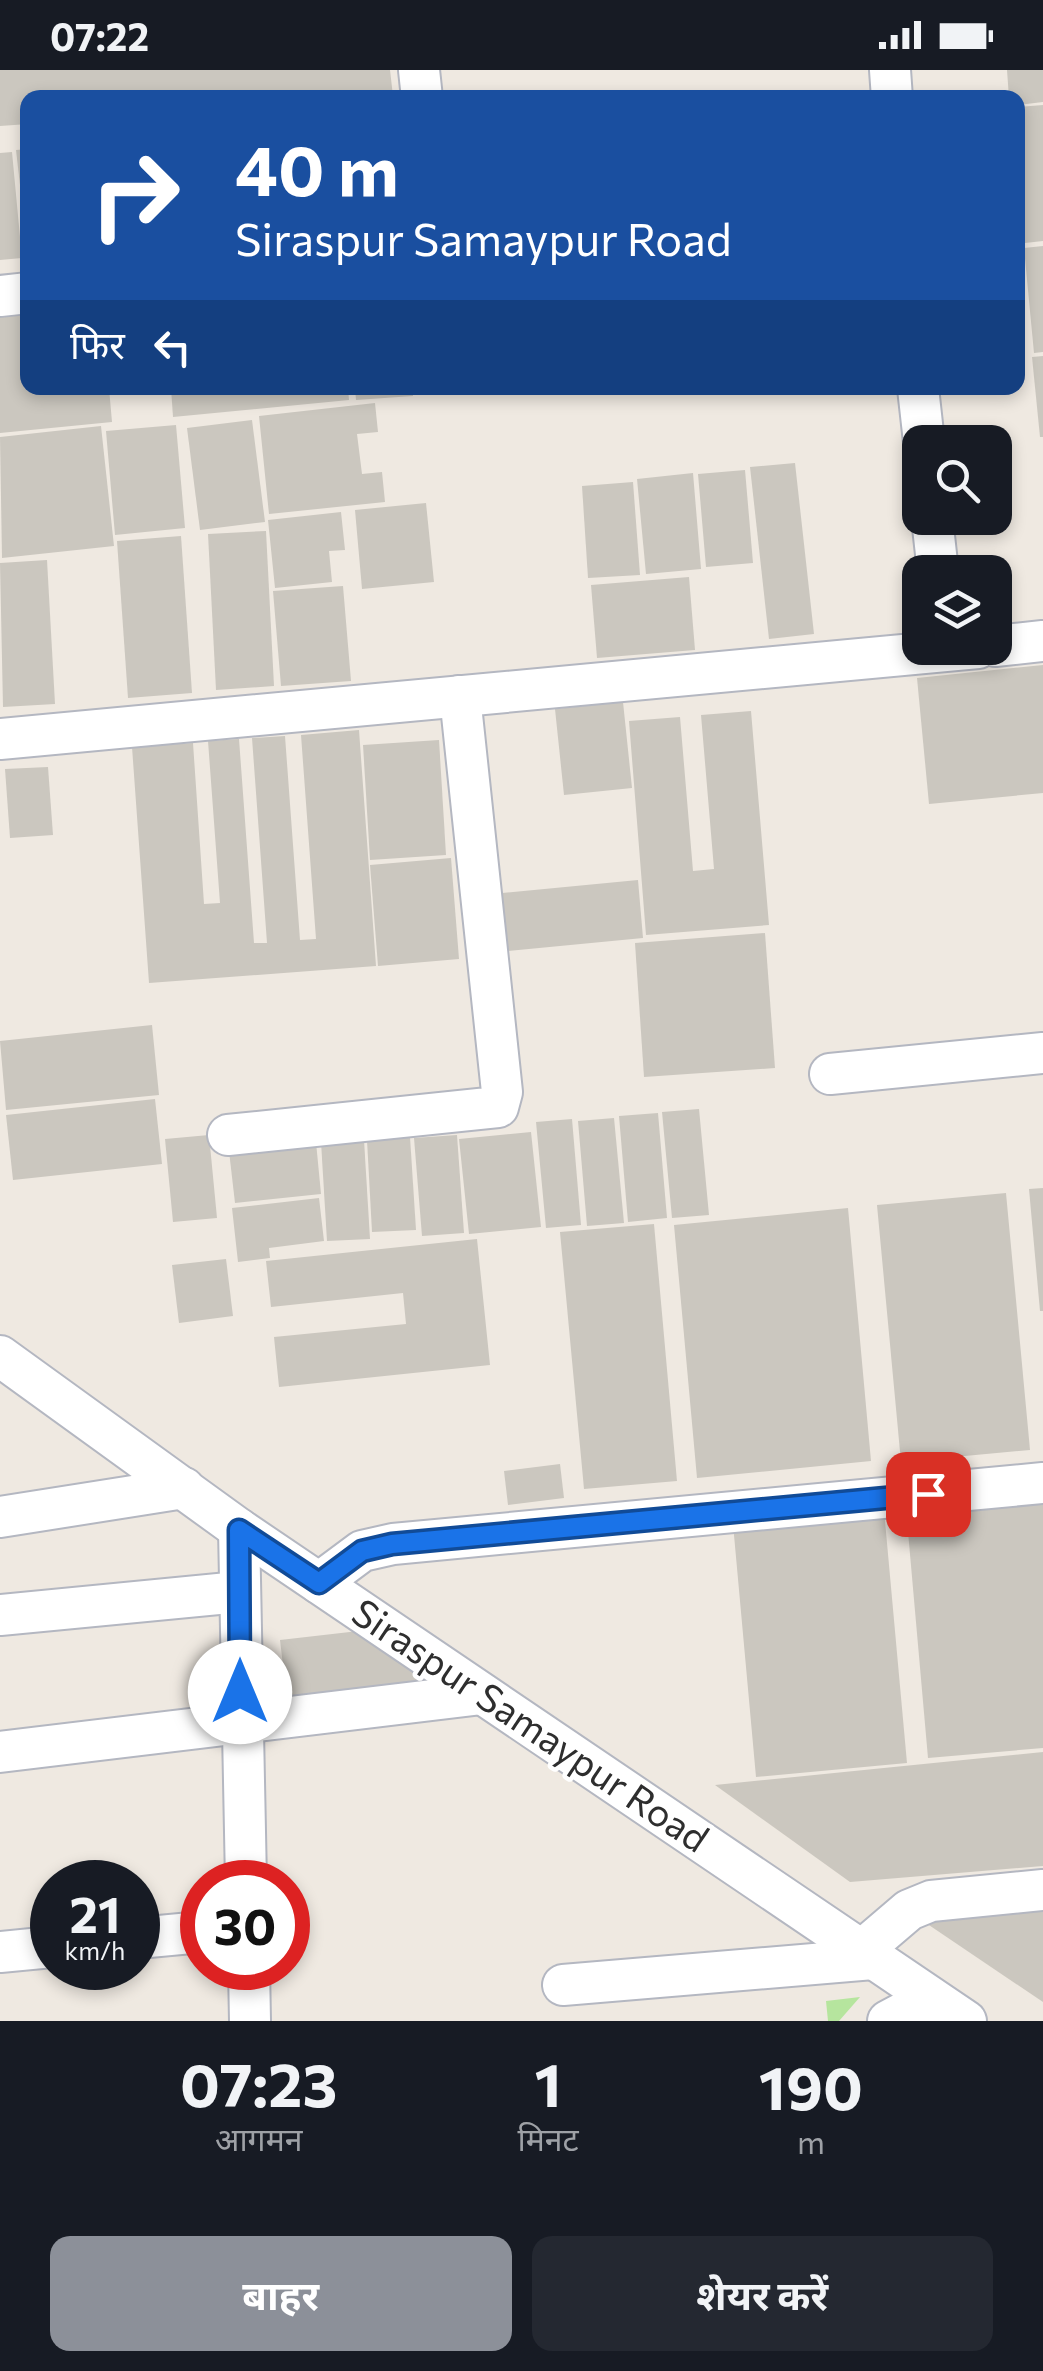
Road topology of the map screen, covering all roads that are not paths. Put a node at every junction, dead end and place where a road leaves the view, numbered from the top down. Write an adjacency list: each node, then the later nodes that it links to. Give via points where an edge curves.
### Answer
1 (919, 395): 2 (street)
2 (922, 425)
3 (1043, 642): 4 (street)
4 (1012, 645)
5 (902, 653): 6 (street)
6 (460, 696): 7 (street); 10 (street, via 502,1092 498,1106)
7 (0, 739)
8 (1043, 1053): 9 (street)
9 (830, 1074)
10 (228, 1135)
11 (0, 1356): 13 (street, Siraspur Samaypur Road)
12 (1043, 1483): 16 (street, via 392,1544 362,1551)
13 (184, 1488): 14 (street); 15 (street, Siraspur Samaypur Road)
14 (0, 1516)
15 (239, 1530): 16 (street, Siraspur Samaypur Road); 17 (street)
16 (319, 1583): 19 (street, Siraspur Samaypur Road)
17 (239, 1592): 18 (street); 20 (street)
18 (0, 1615)
19 (482, 1694): 20 (street); 26 (street, Siraspur Samaypur Road)
20 (240, 1725): 21 (street); 22 (street)
21 (0, 1752)
22 (245, 1860)
23 (1043, 1890): 26 (street, via 931,1901 908,1910)
24 (30, 1949): 25 (street)
25 (0, 1952)
26 (867, 1955): 27 (street); 29 (street, Siraspur Samaypur Road)
27 (563, 1984)
28 (249, 1990): 30 (street)
29 (931, 1998): 31 (street); 32 (street, Siraspur Samaypur Road)
30 (250, 2021)
31 (888, 2021)
32 (966, 2021)

